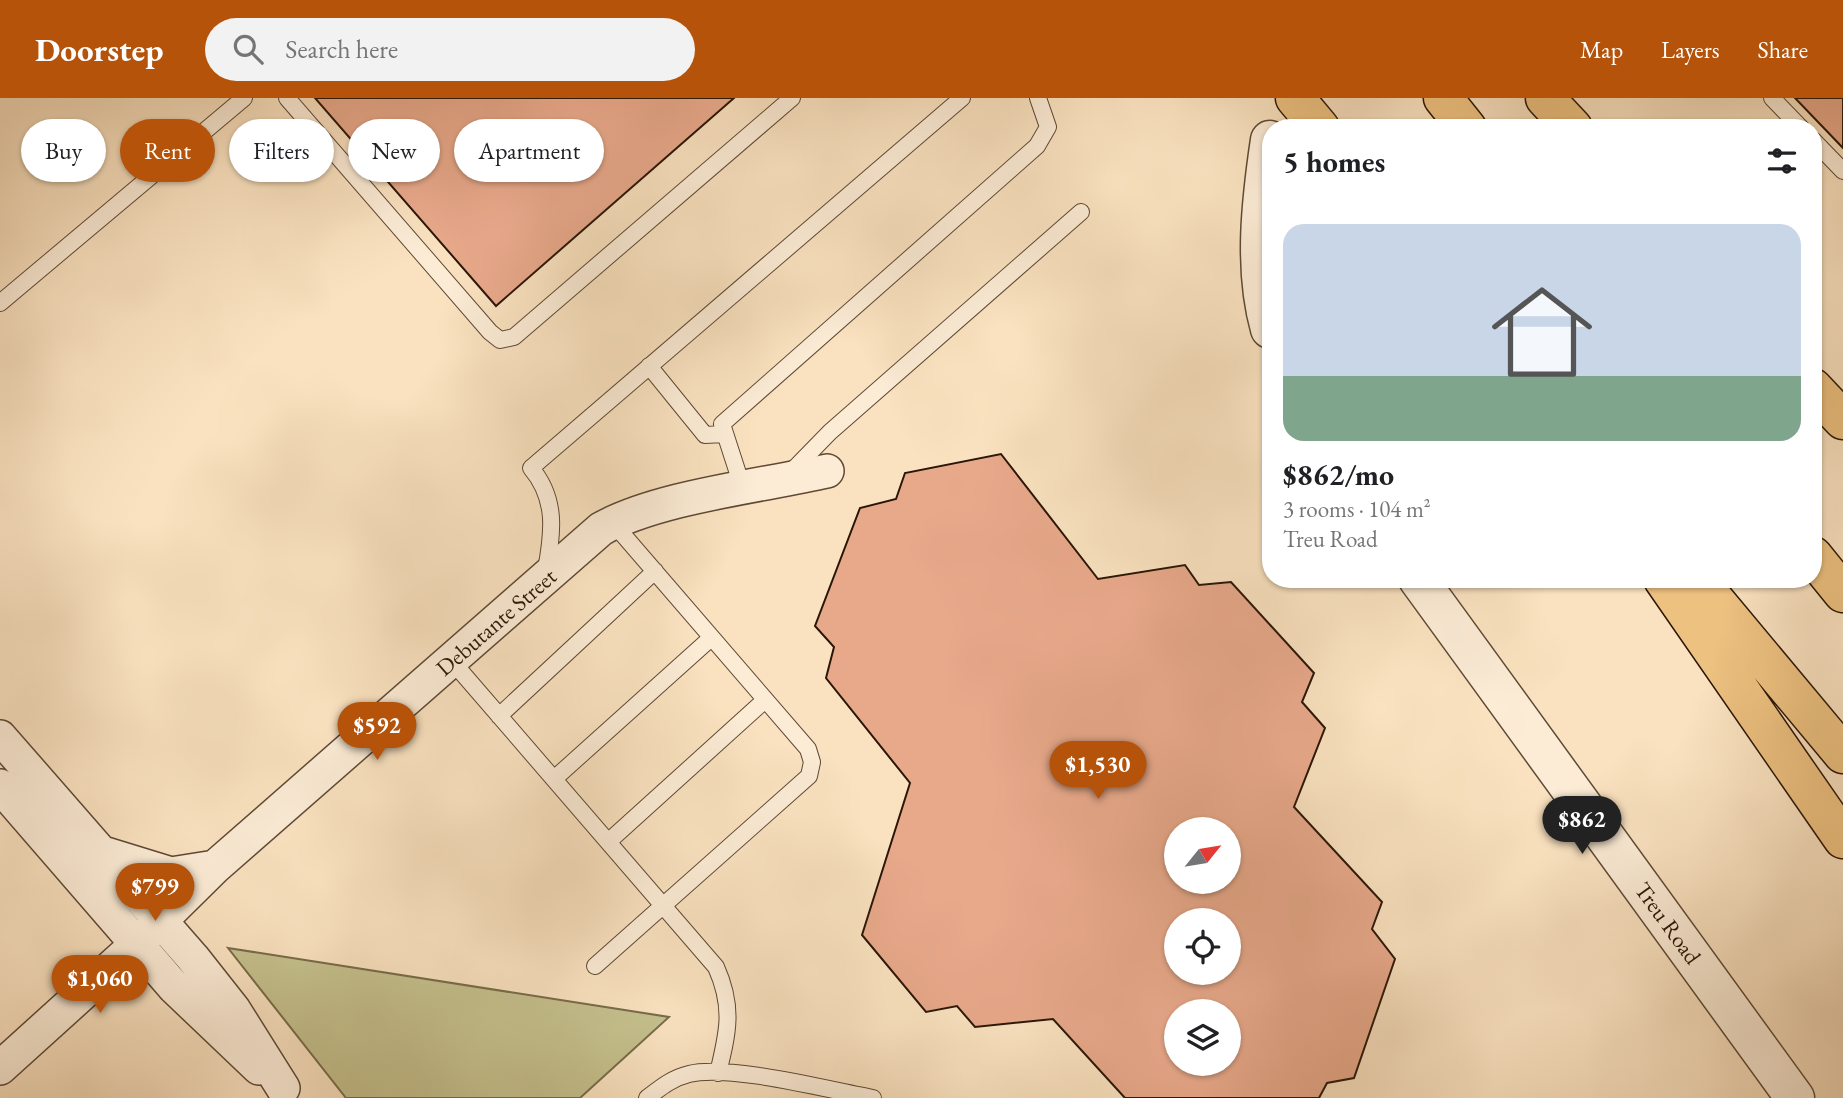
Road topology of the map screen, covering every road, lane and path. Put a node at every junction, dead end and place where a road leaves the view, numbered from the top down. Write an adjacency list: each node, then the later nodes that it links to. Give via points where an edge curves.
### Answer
1 (244, 98): 21 (lane)
2 (287, 98): 3 (lane, via 500,340 514,337)
3 (792, 98)
4 (961, 98): 22 (lane)
5 (1038, 98): 25 (lane, via 1048,127 1037,146 722,424)
6 (1279, 98): 11 (street)
7 (1295, 98): 12 (highway)
8 (1443, 98): 13 (highway)
9 (1545, 98): 14 (highway)
10 (1772, 98): 15 (lane)
11 (1275, 119)
12 (1312, 119)
13 (1460, 119)
14 (1565, 119)
15 (1792, 119)
16 (1822, 149): 17 (lane)
17 (1843, 171)
18 (1262, 195): 20 (street)
19 (1082, 212): 27 (lane, via 830,432)
20 (1262, 266)
21 (0, 303)
22 (649, 366): 25 (lane, via 705,435); 32 (lane, via 531,468 544,483 554,523)
23 (1822, 398): 24 (highway)
24 (1843, 420)
25 (724, 434): 28 (lane)
26 (827, 471): 27 (street, Debutante Street)
27 (783, 481): 28 (street, Debutante Street)
28 (743, 489): 29 (street, Debutante Street, via 664,506)
29 (613, 523): 31 (lane); 32 (street, Debutante Street)
30 (1822, 567): 36 (highway)
31 (655, 571): 37 (lane); 40 (lane)
32 (544, 579): 38 (street, Debutante Street)
33 (1425, 588): 59 (street, Treu Road)
34 (1669, 588): 45 (highway)
35 (1705, 588): 42 (highway)
36 (1843, 593)
37 (711, 638): 39 (lane); 43 (lane)
38 (451, 660): 40 (lane); 48 (street, Debutante Street)
39 (765, 700): 46 (lane); 49 (lane, via 808,749 812,761 809,776)
40 (499, 716): 43 (lane)
41 (0, 737): 47 (street)
42 (1843, 754)
43 (554, 779): 46 (lane)
44 (0, 786): 51 (street)
45 (1843, 839)
46 (608, 842): 49 (lane)
47 (102, 853): 48 (street, via 171,874); 50 (street)
48 (215, 867): 50 (street, Debutante Street); 52 (street, via 192,928)
49 (664, 907): 53 (lane); 55 (lane, via 716,967 726,988 729,1028)
50 (162, 921): 51 (street, Debutante Street); 52 (street)
51 (137, 944): 54 (street, Debutante Street); 56 (street, via 211,1025)
52 (193, 958): 56 (street, via 234,1010)
53 (595, 966)
54 (0, 1068)
55 (718, 1073): 57 (lane, via 672,1079); 58 (lane)
56 (287, 1093)
57 (646, 1098)
58 (873, 1098)
59 (1795, 1098)

